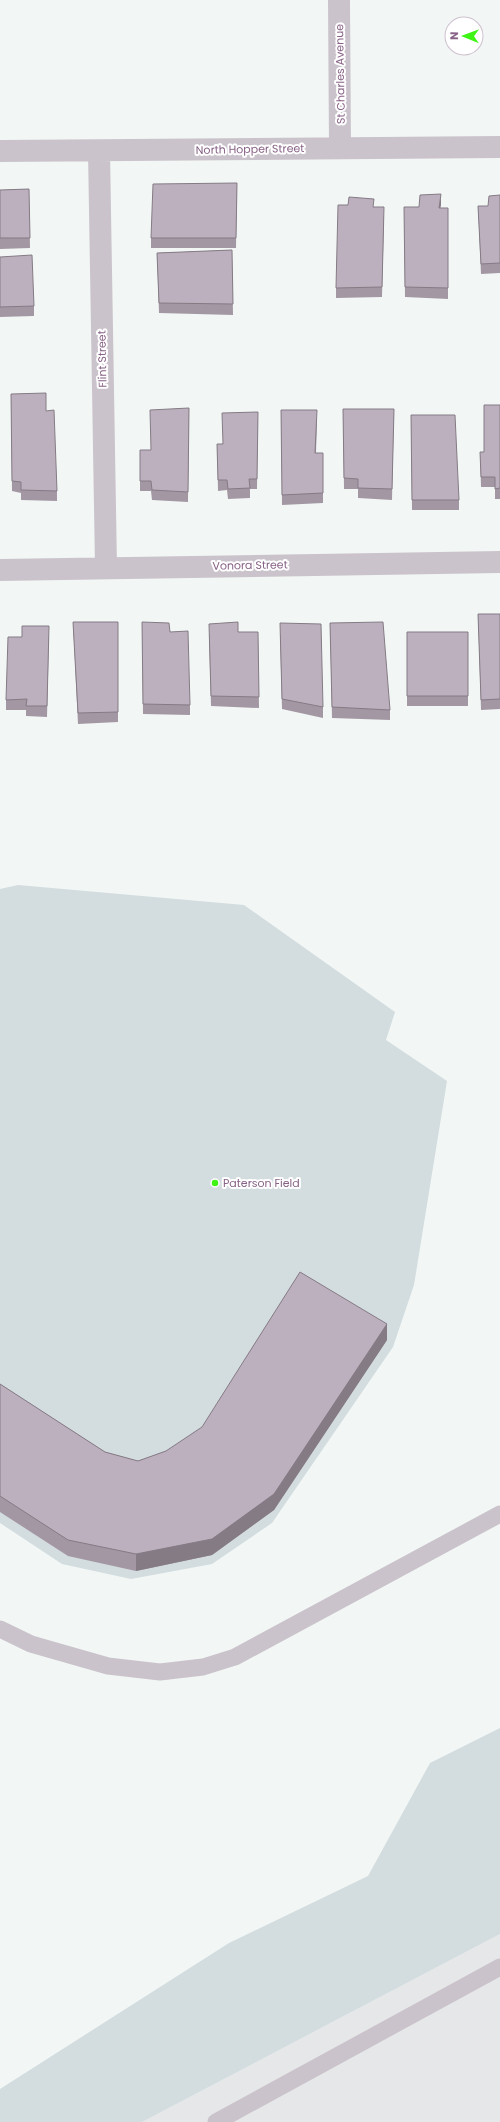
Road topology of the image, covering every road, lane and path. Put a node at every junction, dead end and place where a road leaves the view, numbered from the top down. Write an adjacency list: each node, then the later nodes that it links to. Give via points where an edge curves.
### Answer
1 (339, 0): 3 (street, St Charles Avenue)
2 (500, 147): 3 (street, North Hopper Street)
3 (340, 148): 5 (street, North Hopper Street)
4 (0, 151): 5 (street, North Hopper Street)
5 (99, 151): 7 (street, Flint Street)
6 (500, 562): 7 (street, Vonora Street)
7 (106, 567): 8 (street, Vonora Street)
8 (0, 570)
9 (500, 1514): 10 (lane, via 235,1657 203,1667 160,1672 108,1666 31,1644)
10 (0, 1629)
11 (500, 1967): 12 (lane)
12 (216, 2122)

